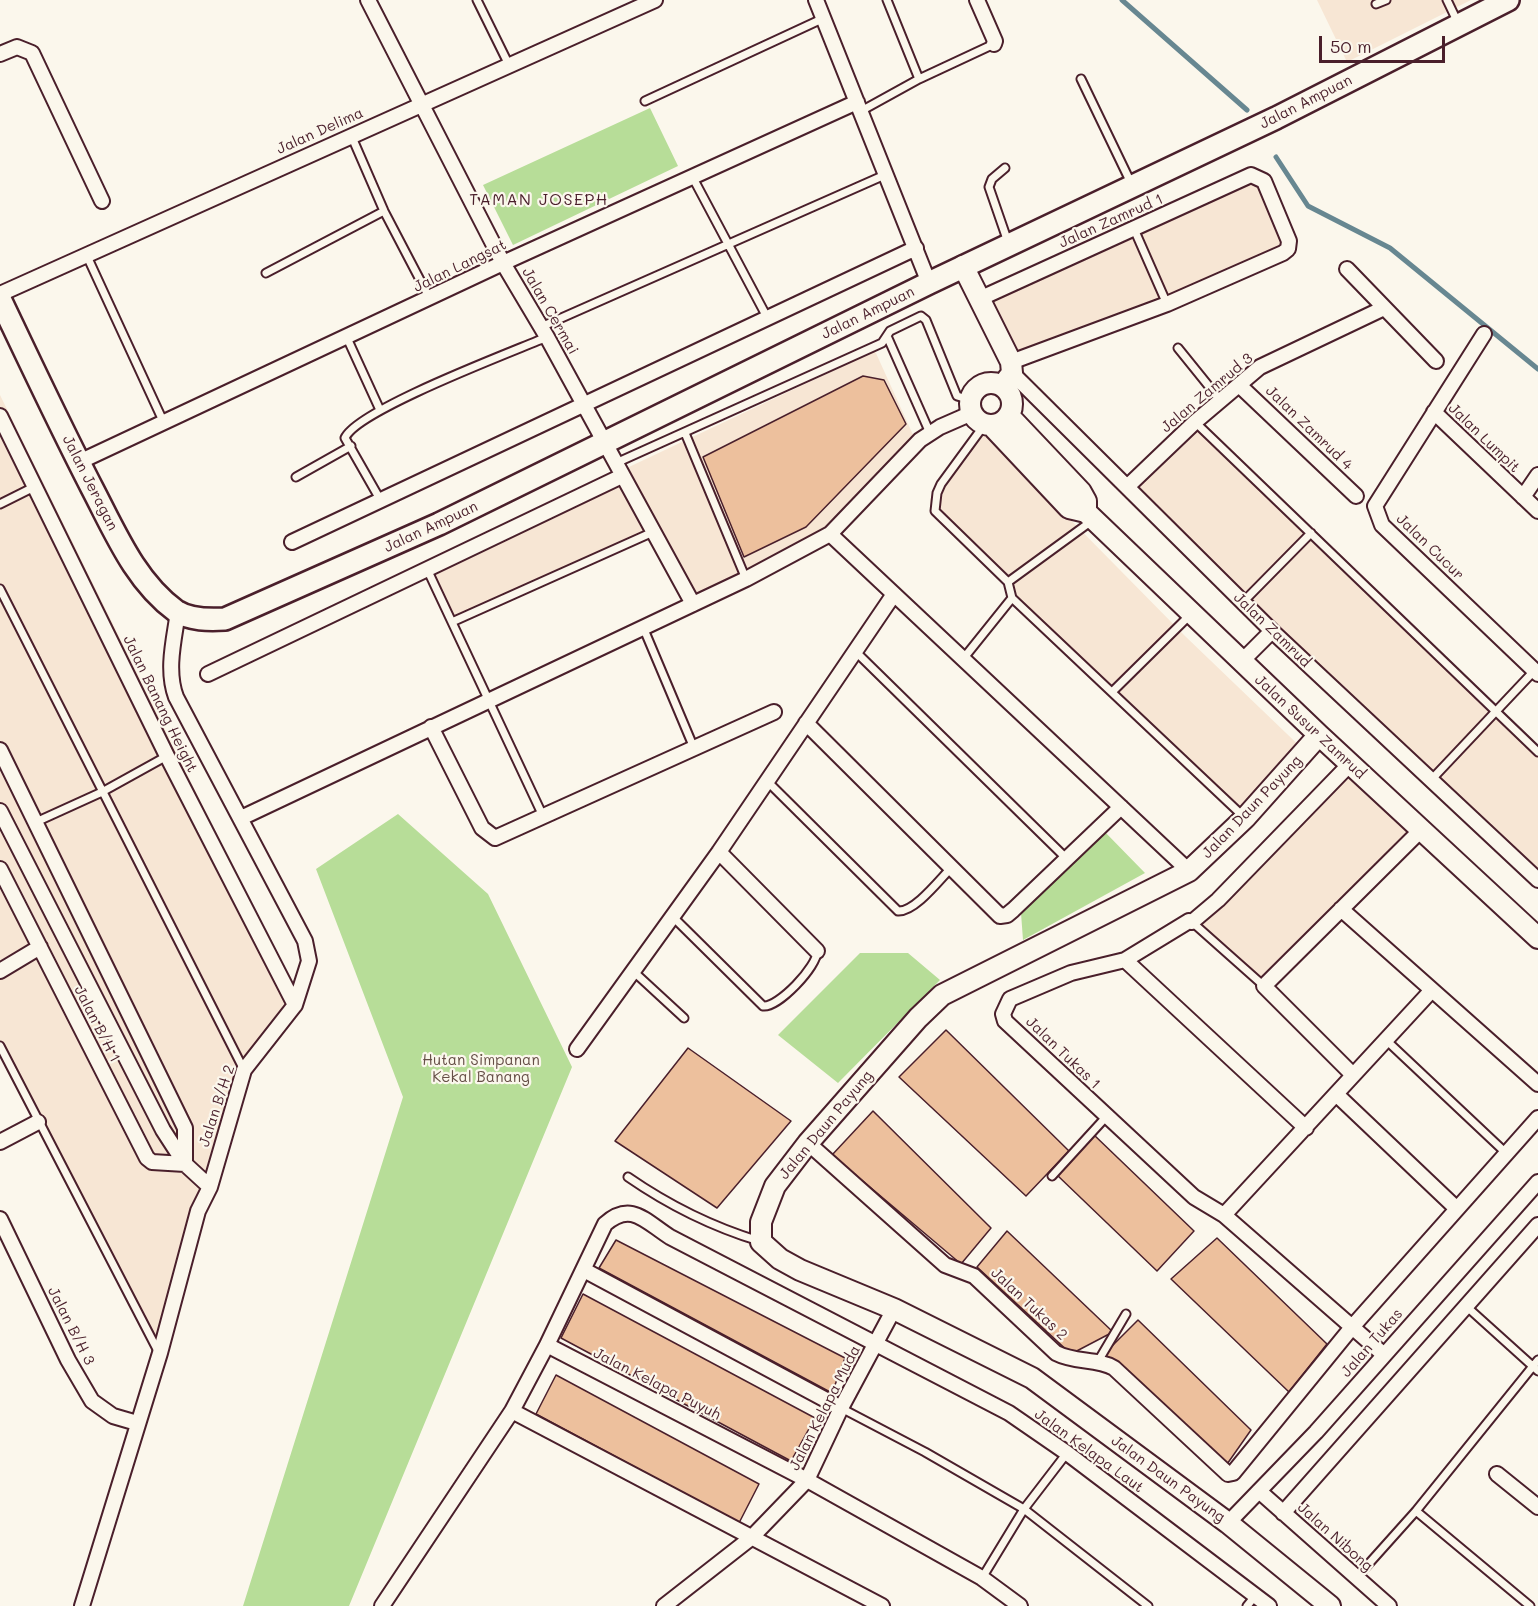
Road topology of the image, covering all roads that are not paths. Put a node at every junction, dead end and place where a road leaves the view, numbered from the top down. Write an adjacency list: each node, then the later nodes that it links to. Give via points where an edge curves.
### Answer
1 (369, 0): 19 (street, Jalan Cermai)
2 (477, 0): 15 (lane)
3 (655, 0): 15 (street, Jalan Delima)
4 (816, 0): 11 (street)
5 (887, 0): 16 (lane)
6 (977, 0): 13 (street)
7 (1386, 0): 10 (lane)
8 (1447, 0): 12 (lane)
9 (1508, 0): 12 (main road, Jalan Ampuan)
10 (1376, 4)
11 (824, 18): 18 (lane); 20 (street)
12 (1459, 25): 25 (main road, Jalan Ampuan)
13 (994, 44): 16 (lane)
14 (0, 54): 26 (street, via 17,47 32,53)
15 (509, 65): 19 (street, Jalan Delima)
16 (919, 79): 20 (lane)
17 (1081, 79): 25 (lane)
18 (645, 101)
19 (421, 104): 21 (street, Jalan Delima); 33 (street, Jalan Cermai)
20 (859, 106): 23 (street); 24 (street, Jalan Langsat)
21 (351, 135): 27 (lane); 32 (street, Jalan Delima)
22 (1005, 168): 30 (lane, via 988,187)
23 (887, 174): 29 (lane); 31 (street)
24 (693, 178): 29 (lane); 33 (street, Jalan Langsat)
25 (1133, 188): 30 (main road, Jalan Ampuan)
26 (102, 201)
27 (384, 211): 36 (lane); 40 (lane)
28 (1134, 229): 41 (street, Jalan Zamrud 1); 42 (lane); 42 (street, Jalan Zamrud 1, via 1251,175 1264,181 1289,242 1288,249)
29 (729, 244): 44 (lane); 45 (lane)
30 (1009, 244): 34 (main road, Jalan Ampuan)
31 (916, 248): 37 (street); 44 (street)
32 (86, 254): 38 (street, Jalan Delima); 61 (lane)
33 (503, 263): 40 (street, Jalan Langsat); 45 (street, Jalan Cermai)
34 (963, 266): 37 (main road, Jalan Ampuan); 41 (street, Jalan Zamrud)
35 (1347, 269): 43 (street)
36 (266, 273)
37 (929, 283): 64 (main road, Jalan Ampuan)
38 (0, 294)
39 (0, 299): 66 (main road, Jalan Jeragan)
40 (430, 299): 48 (street, Jalan Langsat)
41 (979, 299): 51 (street, Jalan Zamrud)
42 (1167, 304): 51 (street)
43 (1384, 308): 50 (street); 52 (street, Jalan Zamrud 3, via 1260,367)
44 (768, 319): 54 (street)
45 (544, 332): 54 (street, Jalan Cermai); 55 (lane)
46 (1484, 334): 56 (street, Jalan Cucur)
47 (887, 336): 58 (lane, via 924,317 957,396); 62 (lane, via 882,343); 63 (lane)
48 (347, 338): 55 (lane); 61 (street, Jalan Langsat)
49 (1178, 348): 53 (lane)
50 (1436, 361)
51 (1008, 374): 58 (street, via 977,388); 59 (street, via 1012,399); 71 (street, Jalan Zamrud)
52 (1239, 385): 53 (street, Jalan Zamrud 3); 72 (street, Jalan Zamrud 4)
53 (1221, 400): 60 (street, Jalan Zamrud 3)
54 (583, 405): 64 (street, Jalan Cermai); 74 (street)
55 (380, 410): 65 (lane, via 348,430 345,438)
56 (1434, 412): 73 (street, Jalan Lumpit); 99 (street, Jalan Cucur, via 1375,506 1382,525)
57 (0, 416): 70 (street, Jalan Banang Height)
58 (980, 416): 59 (street, via 1004,421); 63 (street); 77 (street, via 1069,508); 84 (lane, via 941,484 935,511)
59 (1009, 416): 77 (street, via 1081,492)
60 (1196, 422): 71 (street, Jalan Zamrud 3); 79 (lane)
61 (164, 423): 66 (street, Jalan Langsat)
62 (685, 433): 67 (lane); 83 (lane)
63 (930, 433): 80 (street)
64 (603, 443): 67 (street, Jalan Cermai); 92 (main road, Jalan Ampuan, via 439,524)
65 (351, 446): 69 (lane); 74 (lane)
66 (79, 462): 90 (main road, Jalan Jeragan, via 146,584)
67 (619, 469): 78 (street, Jalan Cermai); 82 (street)
68 (1538, 475): 73 (street)
69 (296, 477)
70 (34, 487): 75 (lane); 111 (street, Jalan Banang Height)
71 (1127, 487): 88 (street, Jalan Zamrud)
72 (1356, 496)
73 (1523, 497): 76 (street, Jalan Lumpit)
74 (381, 502): 81 (street)
75 (0, 504)
76 (1538, 511)
77 (1090, 516): 84 (lane); 91 (street, Jalan Susur Zamrud)
78 (653, 532): 89 (street, Jalan Cermai); 93 (lane)
79 (1311, 533): 88 (lane); 104 (lane)
80 (830, 534): 83 (street); 86 (street)
81 (292, 542)
82 (427, 569): 93 (lane); 100 (street)
83 (746, 579): 89 (street)
84 (1008, 582): 87 (lane)
85 (0, 589): 115 (lane)
86 (894, 594): 96 (street); 97 (street)
87 (1012, 598): 97 (lane); 101 (lane)
88 (1243, 602): 95 (street, Jalan Zamrud)
89 (693, 604): 94 (street)
90 (178, 612): 92 (main road, Jalan Jeragan, via 196,618); 119 (street, Jalan B/H 2, via 171,685)
91 (1191, 614): 98 (street, Jalan Susur Zamrud); 101 (lane)
92 (225, 619)
93 (452, 622): 102 (lane)
94 (643, 627): 102 (street); 108 (lane)
95 (1272, 631): 98 (street); 113 (street, Jalan Zamrud)
96 (855, 651): 105 (street); 125 (lane)
97 (963, 659): 116 (street)
98 (1241, 662): 107 (street, Jalan Susur Zamrud)
99 (1536, 672): 104 (lane)
100 (208, 674)
101 (1112, 692): 120 (lane)
102 (488, 699): 106 (street); 118 (lane)
103 (774, 712): 108 (street)
104 (1495, 712): 110 (lane); 113 (lane)
105 (806, 723): 114 (street); 126 (street)
106 (431, 727): 118 (street, via 490,837); 119 (street)
107 (1319, 735): 112 (street, Jalan Susur Zamrud); 120 (street, Jalan Daun Payung)
108 (693, 748): 118 (street)
109 (0, 750): 121 (street)
110 (1538, 752)
111 (167, 756): 115 (lane); 141 (street, Jalan Banang Height)
112 (1350, 764): 122 (street, Jalan Susur Zamrud); 132 (street, Jalan Tukas 1)
113 (1432, 779): 129 (street, Jalan Zamrud)
114 (767, 781): 124 (street); 126 (lane, via 898,911 916,904)
115 (102, 792): 121 (lane); 146 (lane)
116 (1121, 807): 125 (street); 128 (street)
117 (0, 811): 123 (street)
118 (543, 816)
119 (241, 818): 141 (street, Jalan B/H 2, via 309,951)
120 (1245, 818): 128 (street, Jalan Daun Payung)
121 (38, 825): 123 (street); 157 (street, via 185,1128)
122 (1421, 831): 130 (street); 133 (street, Jalan Susur Zamrud)
123 (14, 840): 157 (street, via 163,1130)
124 (719, 852): 131 (street); 135 (street)
125 (1067, 859): 126 (street, via 1007,915 1000,915)
126 (952, 867)
127 (0, 869): 134 (street, Jalan B/H 1)
128 (1189, 871): 155 (street, Jalan Daun Payung, via 942,995)
129 (1538, 880)
130 (1341, 909): 139 (street); 140 (street)
131 (672, 916): 135 (lane, via 763,1006 775,1004 813,966); 137 (street)
132 (1192, 922): 136 (street, Jalan Tukas 1); 139 (lane)
133 (1538, 938)
134 (40, 947): 138 (street); 157 (street, Jalan B/H 1, via 147,1158 152,1162)
135 (817, 951)
136 (1125, 960): 150 (street, Jalan Tukas 1, via 1071,973 1010,999 1003,1014); 153 (street)
137 (633, 970): 142 (lane); 145 (street)
138 (0, 971)
139 (1264, 986): 147 (street)
140 (1432, 990): 143 (street); 148 (street)
141 (295, 1005): 146 (street, Jalan B/H 2)
142 (684, 1018)
143 (1386, 1040): 147 (street); 156 (lane)
144 (0, 1046): 152 (lane)
145 (577, 1049)
146 (243, 1070): 161 (street, Jalan B/H 2)
147 (1353, 1075): 149 (street)
148 (1538, 1084)
149 (1336, 1094): 153 (street); 162 (street)
150 (1106, 1117): 158 (lane); 163 (street, Jalan Tukas 1, via 1194,1197)
151 (1538, 1118): 156 (street)
152 (38, 1122): 154 (street); 174 (lane)
153 (1306, 1128): 163 (street)
154 (0, 1142)
155 (808, 1143): 166 (street, Jalan Daun Payung, via 775,1186 761,1222); 177 (street, Jalan Tukas 2, via 945,1265 978,1279 1056,1353 1072,1360)
156 (1506, 1153): 162 (street)
157 (185, 1164): 161 (street)
158 (1052, 1176)
159 (627, 1177): 166 (lane, via 703,1219)
160 (1538, 1182): 175 (street, Jalan Tukas)
161 (210, 1187): 174 (street, Jalan B/H 2, via 198,1211)
162 (1457, 1209): 171 (street)
163 (1224, 1215): 171 (street, Jalan Tukas 1)
164 (0, 1219): 181 (street, Jalan B/H 3, via 92,1401 113,1416)
165 (1538, 1225): 168 (street)
166 (761, 1242): 169 (street, Jalan Daun Payung, via 800,1270)
167 (584, 1270): 172 (street, Jalan Kelapa Laut, via 605,1224 617,1213 633,1213 670,1237); 173 (street, Jalan Kelapa Laut); 179 (street)
168 (1466, 1305): 178 (lane); 189 (street)
169 (894, 1310): 172 (street, Jalan Kelapa Muda); 190 (street, Jalan Daun Payung, via 1032,1378)
170 (1126, 1314): 177 (lane)
171 (1353, 1326): 175 (street, Jalan Tukas 1); 177 (street, Jalan Tukas 2, via 1233,1473 1225,1473 1114,1368)
172 (877, 1343): 179 (street, Jalan Kelapa Muda); 182 (street, Jalan Kelapa Laut, via 1009,1413)
173 (547, 1345): 180 (street); 184 (street, Jalan Kelapa Puyuh)
174 (160, 1353): 181 (street, Jalan B/H 2)
175 (1383, 1354): 185 (street, Jalan Tukas, via 1316,1432)
176 (1538, 1360): 178 (lane)
177 (1097, 1363)
178 (1535, 1369): 188 (lane)
179 (841, 1408): 184 (street, Jalan Kelapa Muda); 187 (lane)
180 (512, 1411): 191 (street); 196 (street)
181 (137, 1423): 195 (street, Jalan B/H 2)
182 (1067, 1453): 187 (lane); 194 (street, Jalan Kelapa Laut)
183 (1497, 1474): 186 (street)
184 (807, 1480): 191 (street, Jalan Kelapa Muda); 192 (street, Jalan Kelapa Puyuh)
185 (1258, 1491): 189 (street, Jalan Nibong); 190 (street, Jalan Tukas)
186 (1536, 1502)
187 (1024, 1509): 192 (lane); 200 (lane)
188 (1416, 1511): 193 (lane); 204 (lane)
189 (1283, 1513): 193 (street, Jalan Nibong)
190 (1228, 1523): 202 (street, Jalan Daun Payung)
191 (751, 1539): 197 (street, Jalan Kelapa Muda); 198 (street)
192 (982, 1578): 199 (street, Jalan Kelapa Puyuh)
193 (1356, 1578): 203 (street, Jalan Nibong)
194 (1251, 1600): 201 (street, Jalan Kelapa Laut)
195 (82, 1606)
196 (382, 1606)
197 (664, 1606)
198 (882, 1606)
199 (1020, 1606)
200 (1148, 1606)
201 (1269, 1606)
202 (1330, 1606)
203 (1389, 1606)
204 (1530, 1606)

